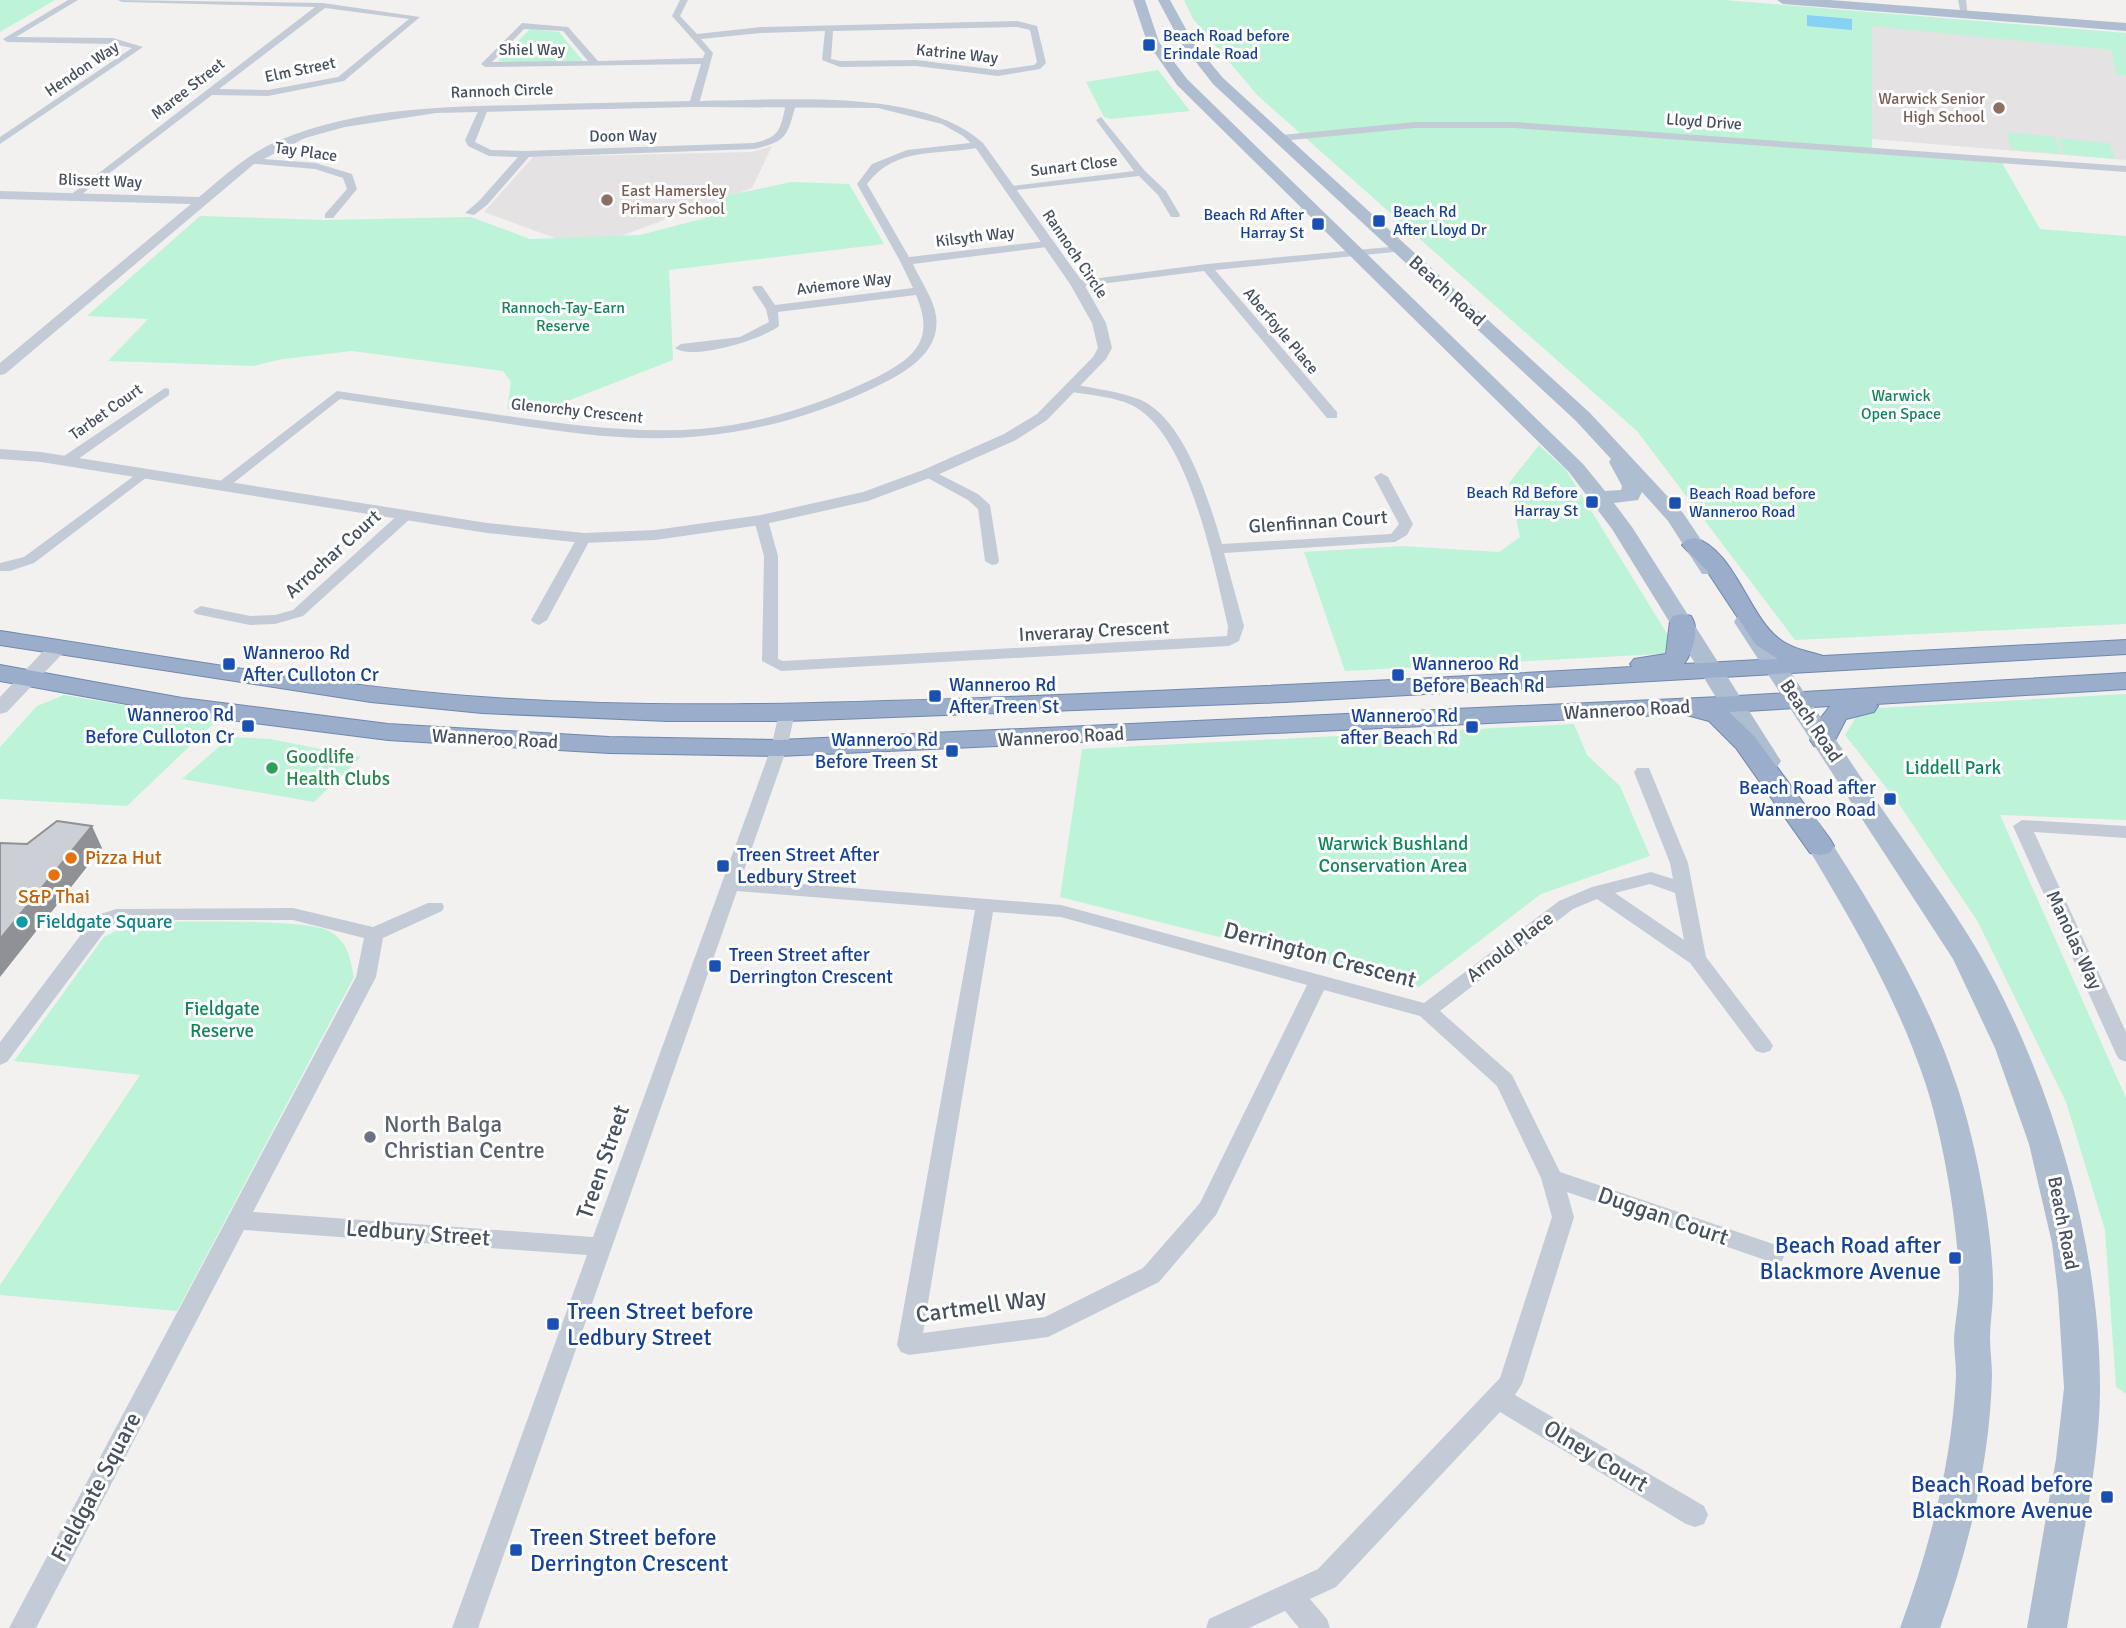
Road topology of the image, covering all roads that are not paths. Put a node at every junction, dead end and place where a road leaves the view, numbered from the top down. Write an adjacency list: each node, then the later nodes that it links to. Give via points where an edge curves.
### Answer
1 (74, 0): 15 (street)
2 (122, 0): 8 (street, Elm Street)
3 (684, 0): 14 (street, via 676,16)
4 (1131, 0): 10 (main road, Beach Road)
5 (1164, 0): 25 (main road, Beach Road, via 1187,43 1210,71)
6 (1783, 0): 9 (main road)
7 (1900, 0): 9 (main road)
8 (323, 5): 20 (street, Maree Street); 20 (street, Elm Street, via 416,17 341,79 268,93)
9 (1964, 7): 11 (main road); 12 (main road)
10 (1141, 8): 41 (main road, Beach Road, via 1159,52 1182,82)
11 (2126, 17)
12 (2126, 27)
13 (829, 29): 14 (street, Katrine Way); 18 (street, Katrine Way, via 826,60 840,64 916,63); 18 (street, Katrine Way, via 1017,24 1034,28 1042,63)
14 (695, 37): 16 (street, via 709,53)
15 (4, 41): 26 (street, Hendon Way, via 113,41 139,47)
16 (706, 61): 17 (street, Shiel Way); 21 (street)
17 (595, 63): 17 (street, Shiel Way, via 565,29 522,26 485,64)
18 (1007, 73): 19 (street)
19 (1012, 84)
20 (210, 92): 34 (street, Maree Street)
21 (694, 104): 22 (street, Rannoch Circle); 23 (street, Rannoch Circle)
22 (791, 104): 27 (street, Rannoch Circle, via 878,106 946,122); 28 (street, Doon Way, via 783,134 754,146)
23 (483, 108): 28 (street, Doon Way, via 471,144 489,153); 29 (street, Rannoch Circle, via 415,112 344,124 294,139)
24 (1101, 120): 31 (street, Sunart Close)
25 (1280, 138): 30 (street, Lloyd Drive, via 1415,125 1514,125); 40 (main road, Beach Road)
26 (0, 141)
27 (979, 145): 32 (street, Rannoch Circle); 42 (street, Glenorchy Crescent, via 910,152 876,166 862,184)
28 (526, 155): 36 (street)
29 (250, 161): 35 (street, Rannoch Circle); 38 (street, Tay Place, via 316,166 348,176 352,189)
30 (2126, 169)
31 (1141, 173): 32 (street, Sunart Close); 37 (street, Sunart Close, via 1162,193)
32 (1011, 189): 39 (street, Rannoch Circle)
33 (0, 195): 34 (street, Blissett Way)
34 (73, 198): 35 (street, Blissett Way)
35 (199, 201): 49 (street, Rannoch Circle)
36 (470, 213)
37 (1175, 215)
38 (329, 216)
39 (1047, 244): 42 (street, Kilsyth Way); 44 (street, Rannoch Circle)
40 (1397, 246): 41 (street); 53 (main road, Beach Road)
41 (1354, 251): 43 (street); 60 (main road, Beach Road, via 1558,449)
42 (906, 261): 46 (street, Glenorchy Crescent)
43 (1207, 267): 44 (street); 52 (street, Aberfoyle Place)
44 (1077, 284): 50 (street, Rannoch Circle, via 1099,323 1105,348)
45 (758, 288): 47 (street)
46 (920, 290): 47 (street, Aviemore Way); 59 (street, Glenorchy Crescent, via 932,331 908,363 868,386 774,420 678,435 632,435 337,395)
47 (772, 309): 48 (street, via 775,323 757,336)
48 (681, 348)
49 (0, 371)
50 (1072, 388): 56 (street, Rannoch Circle, via 1025,428); 65 (street, Inveraray Crescent, via 1135,403 1157,419 1185,463)
51 (165, 392): 55 (street, Tarbet Court)
52 (1332, 415)
53 (1608, 442): 60 (main road, via 1633,491 1624,498); 64 (main road, Beach Road, via 1676,517)
54 (0, 454): 55 (street, Rannoch Circle)
55 (66, 461): 57 (street, Rannoch Circle)
56 (929, 472): 62 (street, Rannoch Circle, via 868,496); 66 (street, via 985,508)
57 (142, 474): 59 (street, Rannoch Circle); 67 (street, via 29,560)
58 (1381, 477): 65 (street, Glenfinnan Court, via 1406,524 1395,538)
59 (222, 485): 61 (street, Rannoch Circle)
60 (1599, 498): 70 (main road, Beach Road)
61 (406, 515): 63 (street, Rannoch Circle); 68 (street, Arrochar Court, via 298,613 283,620 250,620)
62 (761, 520): 63 (street, Rannoch Circle, via 655,535); 65 (street, Inveraray Crescent, via 771,556 770,661 781,666 1229,641 1236,626)
63 (584, 538): 69 (street)
64 (1694, 545): 74 (highway, via 1711,558 1766,641 1787,654); 75 (main road, Beach Road)
65 (1216, 549)
66 (992, 561)
67 (0, 567)
68 (201, 611)
69 (539, 620)
70 (1682, 621): 76 (main road, Beach Road); 80 (highway, via 1680,652 1674,661)
71 (0, 638): 72 (highway, Wanneroo Road)
72 (58, 647): 78 (street); 85 (highway, Wanneroo Road, via 468,704)
73 (2126, 647): 74 (highway, Wanneroo Road)
74 (1834, 665): 75 (highway, Wanneroo Road)
75 (1776, 668): 76 (highway, Wanneroo Road); 81 (main road, Beach Road)
76 (1713, 672): 80 (highway, Wanneroo Road); 82 (main road, Beach Road)
77 (0, 673): 78 (highway, Wanneroo Road)
78 (27, 678): 83 (street); 87 (highway, Wanneroo Road, via 183,706 388,732 609,746)
79 (2115, 682): 81 (highway, Wanneroo Road); 86 (highway, via 1844,707 1830,720)
80 (1491, 683): 85 (highway, Wanneroo Road)
81 (1797, 701): 82 (highway, Wanneroo Road); 86 (main road, Beach Road)
82 (1733, 705): 84 (highway, Wanneroo Road); 90 (main road, Beach Road)
83 (0, 708)
84 (1671, 708): 87 (highway, Wanneroo Road); 90 (highway, via 1717,715 1745,742)
85 (787, 713): 87 (street, Treen Street)
86 (1823, 740): 115 (main road, Beach Road, via 1982,984 2023,1080 2051,1166 2073,1272 2081,1401)
87 (779, 748): 91 (street, Treen Street)
88 (1643, 772): 92 (street, via 1679,863)
89 (2126, 832): 101 (street, Manolas Way, via 2022,826)
90 (1820, 846): 114 (main road, Beach Road, via 1886,955 1922,1035 1960,1162 1973,1246 1974,1374 1966,1459 1941,1571)
91 (729, 884): 94 (street, Derrington Crescent); 105 (street, Treen Street)
92 (1684, 889): 93 (street, Arnold Place, via 1651,878); 97 (street)
93 (1599, 891): 97 (street); 99 (street, Arnold Place, via 1566,905)
94 (985, 904): 98 (street, Derrington Crescent, via 1061,911); 98 (street, Cartmell Way, via 909,1345 1048,1327 1152,1275 1208,1209)
95 (435, 907): 96 (street)
96 (374, 934): 102 (street, via 293,914 123,914 102,921); 104 (street, Fieldgate Square, via 366,977)
97 (1697, 958): 100 (street)
98 (1318, 982): 99 (street, Derrington Crescent)
99 (1427, 1011): 103 (street, Derrington Crescent, via 1506,1081)
100 (1763, 1046)
101 (2126, 1054)
102 (0, 1058)
103 (1552, 1178): 106 (street, Duggan Court); 107 (street, Derrington Crescent, via 1563,1217 1510,1384)
104 (236, 1220): 105 (street, Ledbury Street); 110 (street, Fieldgate Square)
105 (600, 1247): 111 (street, Treen Street)
106 (1773, 1254)
107 (1497, 1397): 108 (street, Olney Court); 109 (street, Derrington Crescent, via 1327,1578)
108 (1695, 1515)
109 (1289, 1596): 112 (street, Derrington Crescent); 113 (street)
110 (22, 1628)
111 (465, 1628)
112 (1219, 1628)
113 (1317, 1628)
114 (1920, 1628)
115 (2048, 1628)

